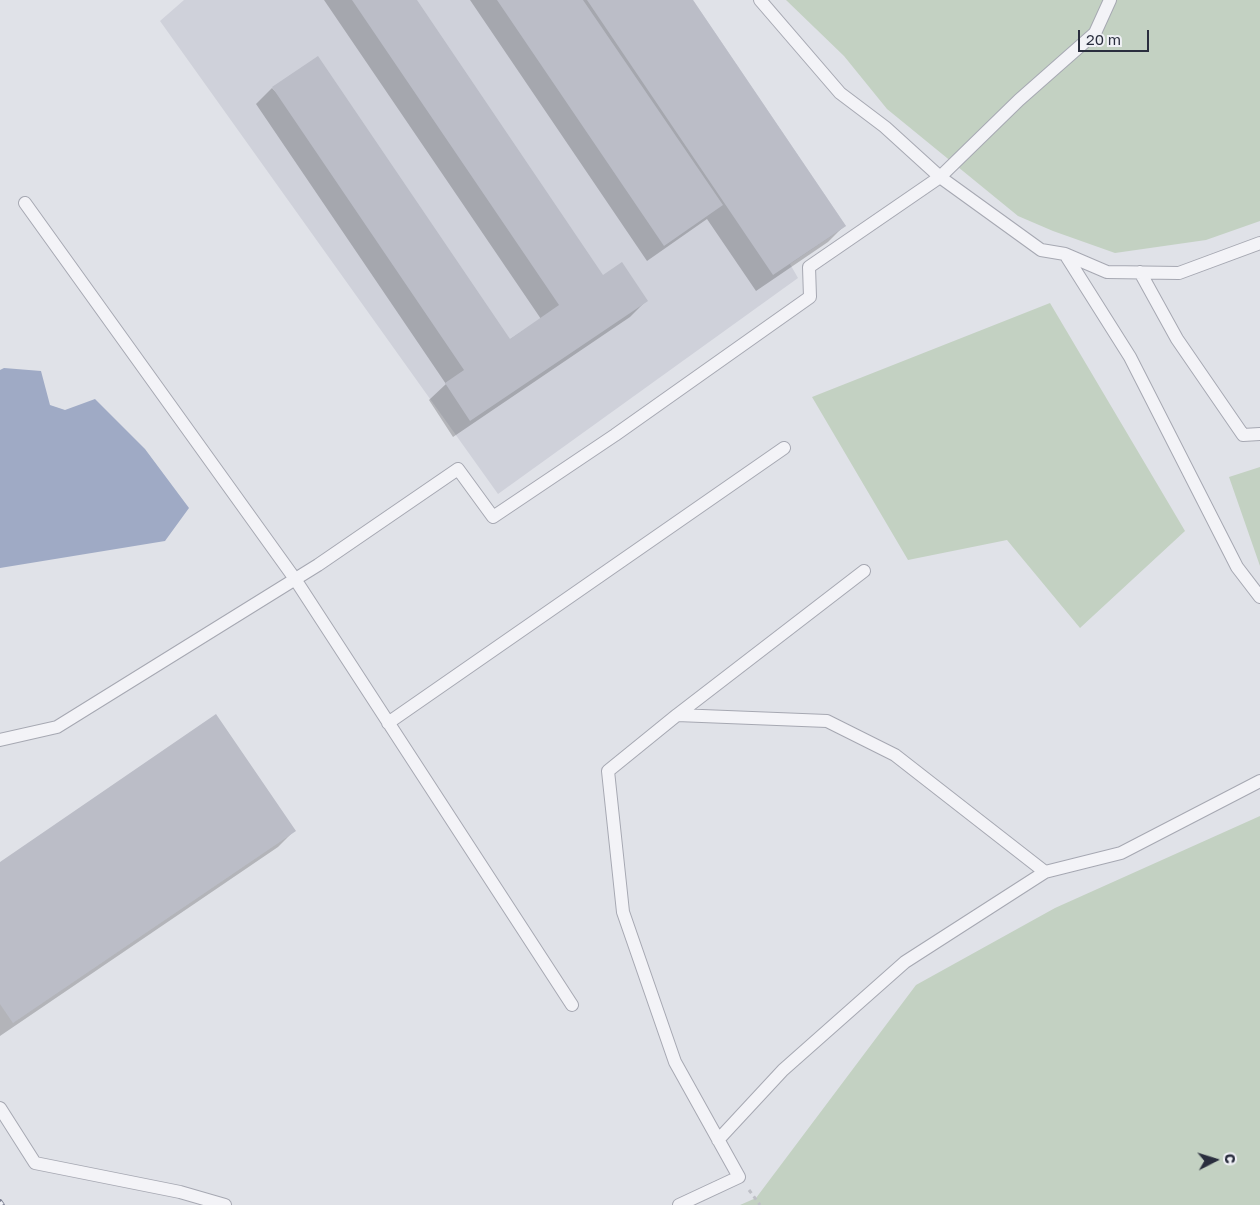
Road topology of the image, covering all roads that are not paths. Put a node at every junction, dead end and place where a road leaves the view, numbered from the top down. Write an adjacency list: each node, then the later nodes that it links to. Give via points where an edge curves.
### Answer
1 (760, 0): 3 (lane, via 840,93 885,127)
2 (1110, 0): 3 (lane, via 1095,33 1019,100)
3 (940, 177): 6 (lane, via 1041,250); 11 (lane, via 810,266 810,297 494,517 458,469)
4 (25, 203): 11 (lane)
5 (1260, 243): 7 (lane, via 1179,273)
6 (1065, 254): 7 (lane, via 1107,272); 12 (lane, via 1130,358 1237,567)
7 (1140, 272): 8 (lane, via 1177,339 1243,435)
8 (1260, 434)
9 (784, 448): 14 (lane)
10 (864, 572): 13 (lane)
11 (295, 580): 14 (lane); 15 (lane, via 57,727)
12 (1260, 597)
13 (676, 715): 17 (lane, via 827,721 895,755); 20 (lane, via 608,771 623,912 675,1062)
14 (388, 723): 18 (lane)
15 (0, 740)
16 (1260, 782): 17 (lane, via 1121,853)
17 (1045, 872): 20 (lane, via 905,962 783,1070)
18 (572, 1005)
19 (0, 1108): 21 (lane, via 35,1163 180,1192)
20 (718, 1140): 22 (lane, via 739,1177)
21 (225, 1205)
22 (679, 1205)

